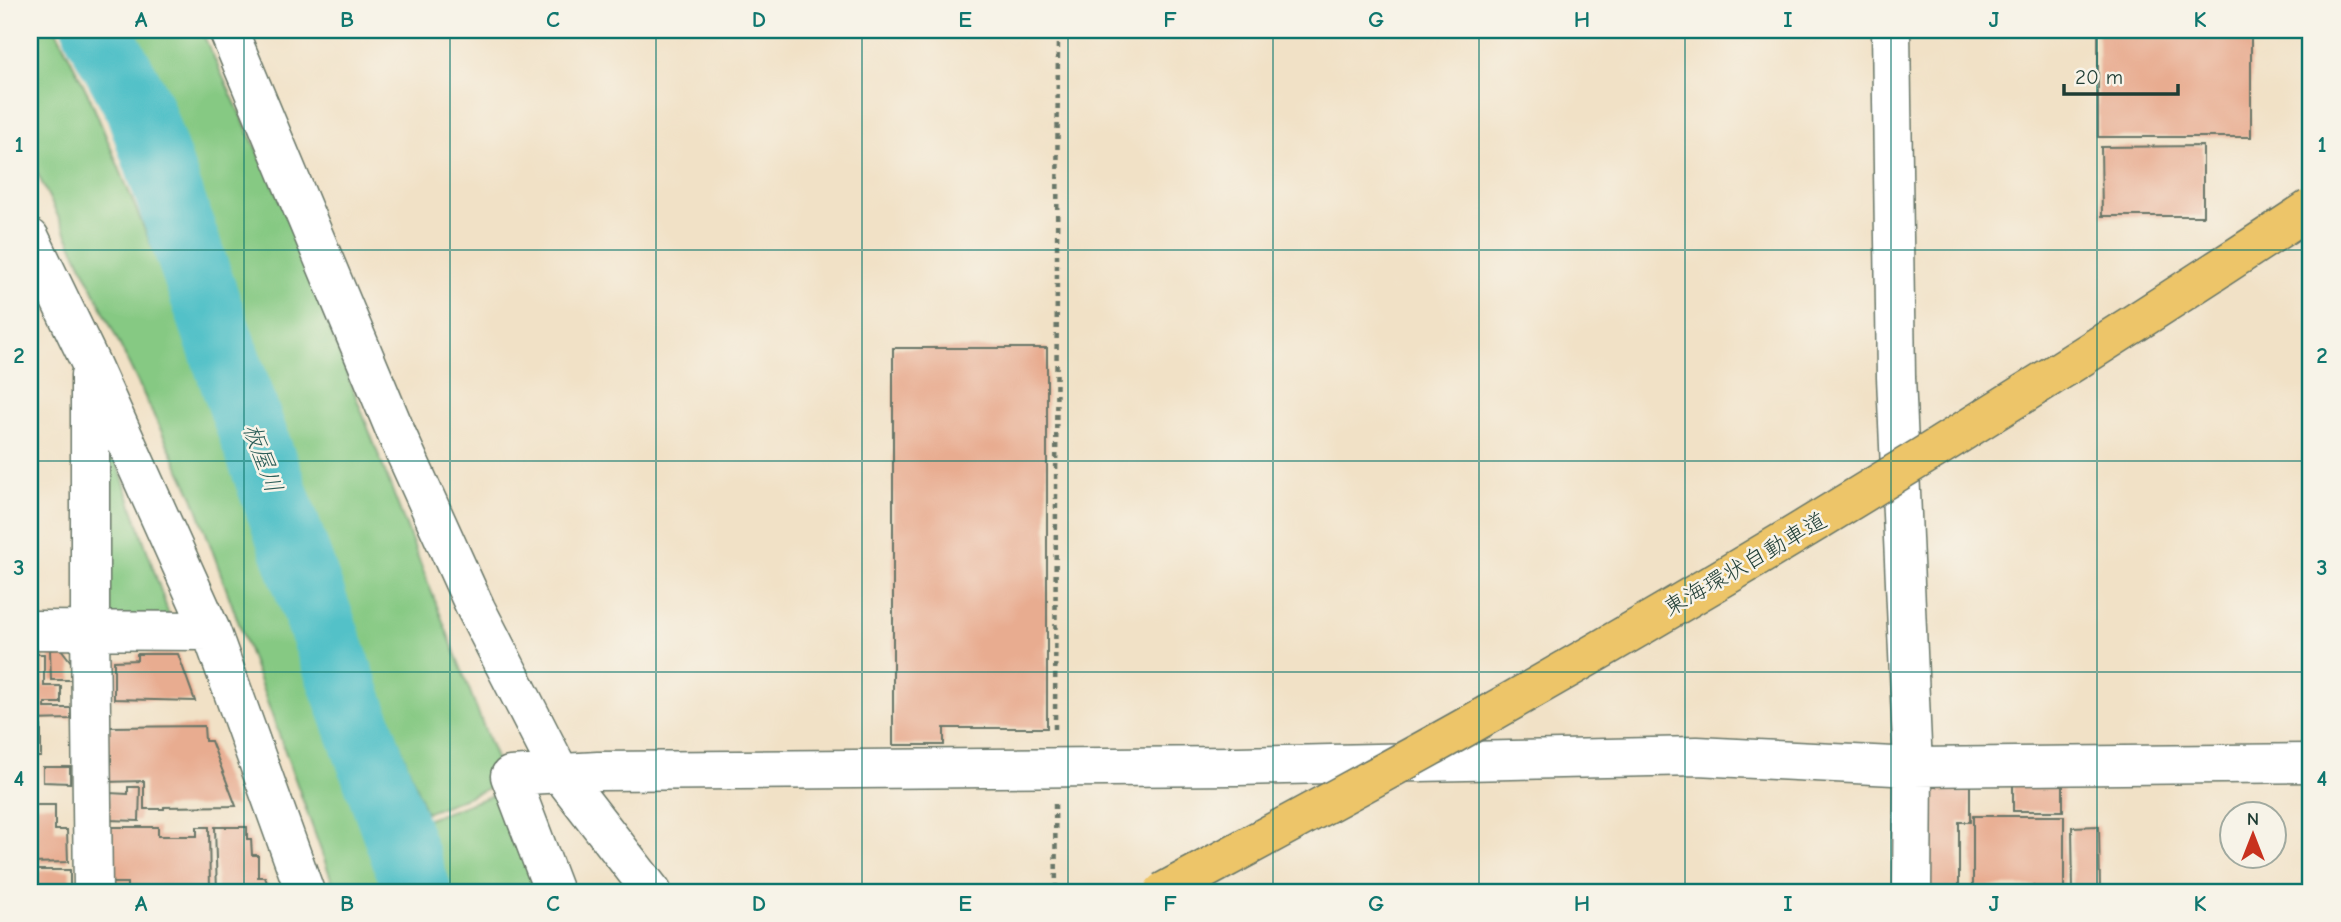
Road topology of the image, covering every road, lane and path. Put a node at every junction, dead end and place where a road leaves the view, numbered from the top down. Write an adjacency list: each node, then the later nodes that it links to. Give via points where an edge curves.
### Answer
1 (228, 30): 13 (street, via 397,435 475,609)
2 (1058, 30): 12 (path)
3 (1891, 30): 11 (street, via 1896,377)
4 (2311, 208): 19 (highway, 東海環状自動車道, bridge, via 1818,522 1464,728)
5 (30, 238): 6 (street)
6 (90, 362): 7 (street); 9 (street)
7 (90, 629): 8 (street); 9 (street); 14 (street)
8 (30, 630)
9 (211, 632): 15 (street)
10 (2311, 763): 11 (street)
11 (1913, 767): 12 (street, via 1698,756); 20 (street)
12 (1055, 768): 13 (street); 18 (path)
13 (560, 773): 16 (street, via 510,776); 17 (street)
14 (93, 892)
15 (305, 892)
16 (554, 892)
17 (652, 892)
18 (1056, 892)
19 (1163, 892)
20 (1912, 892)

